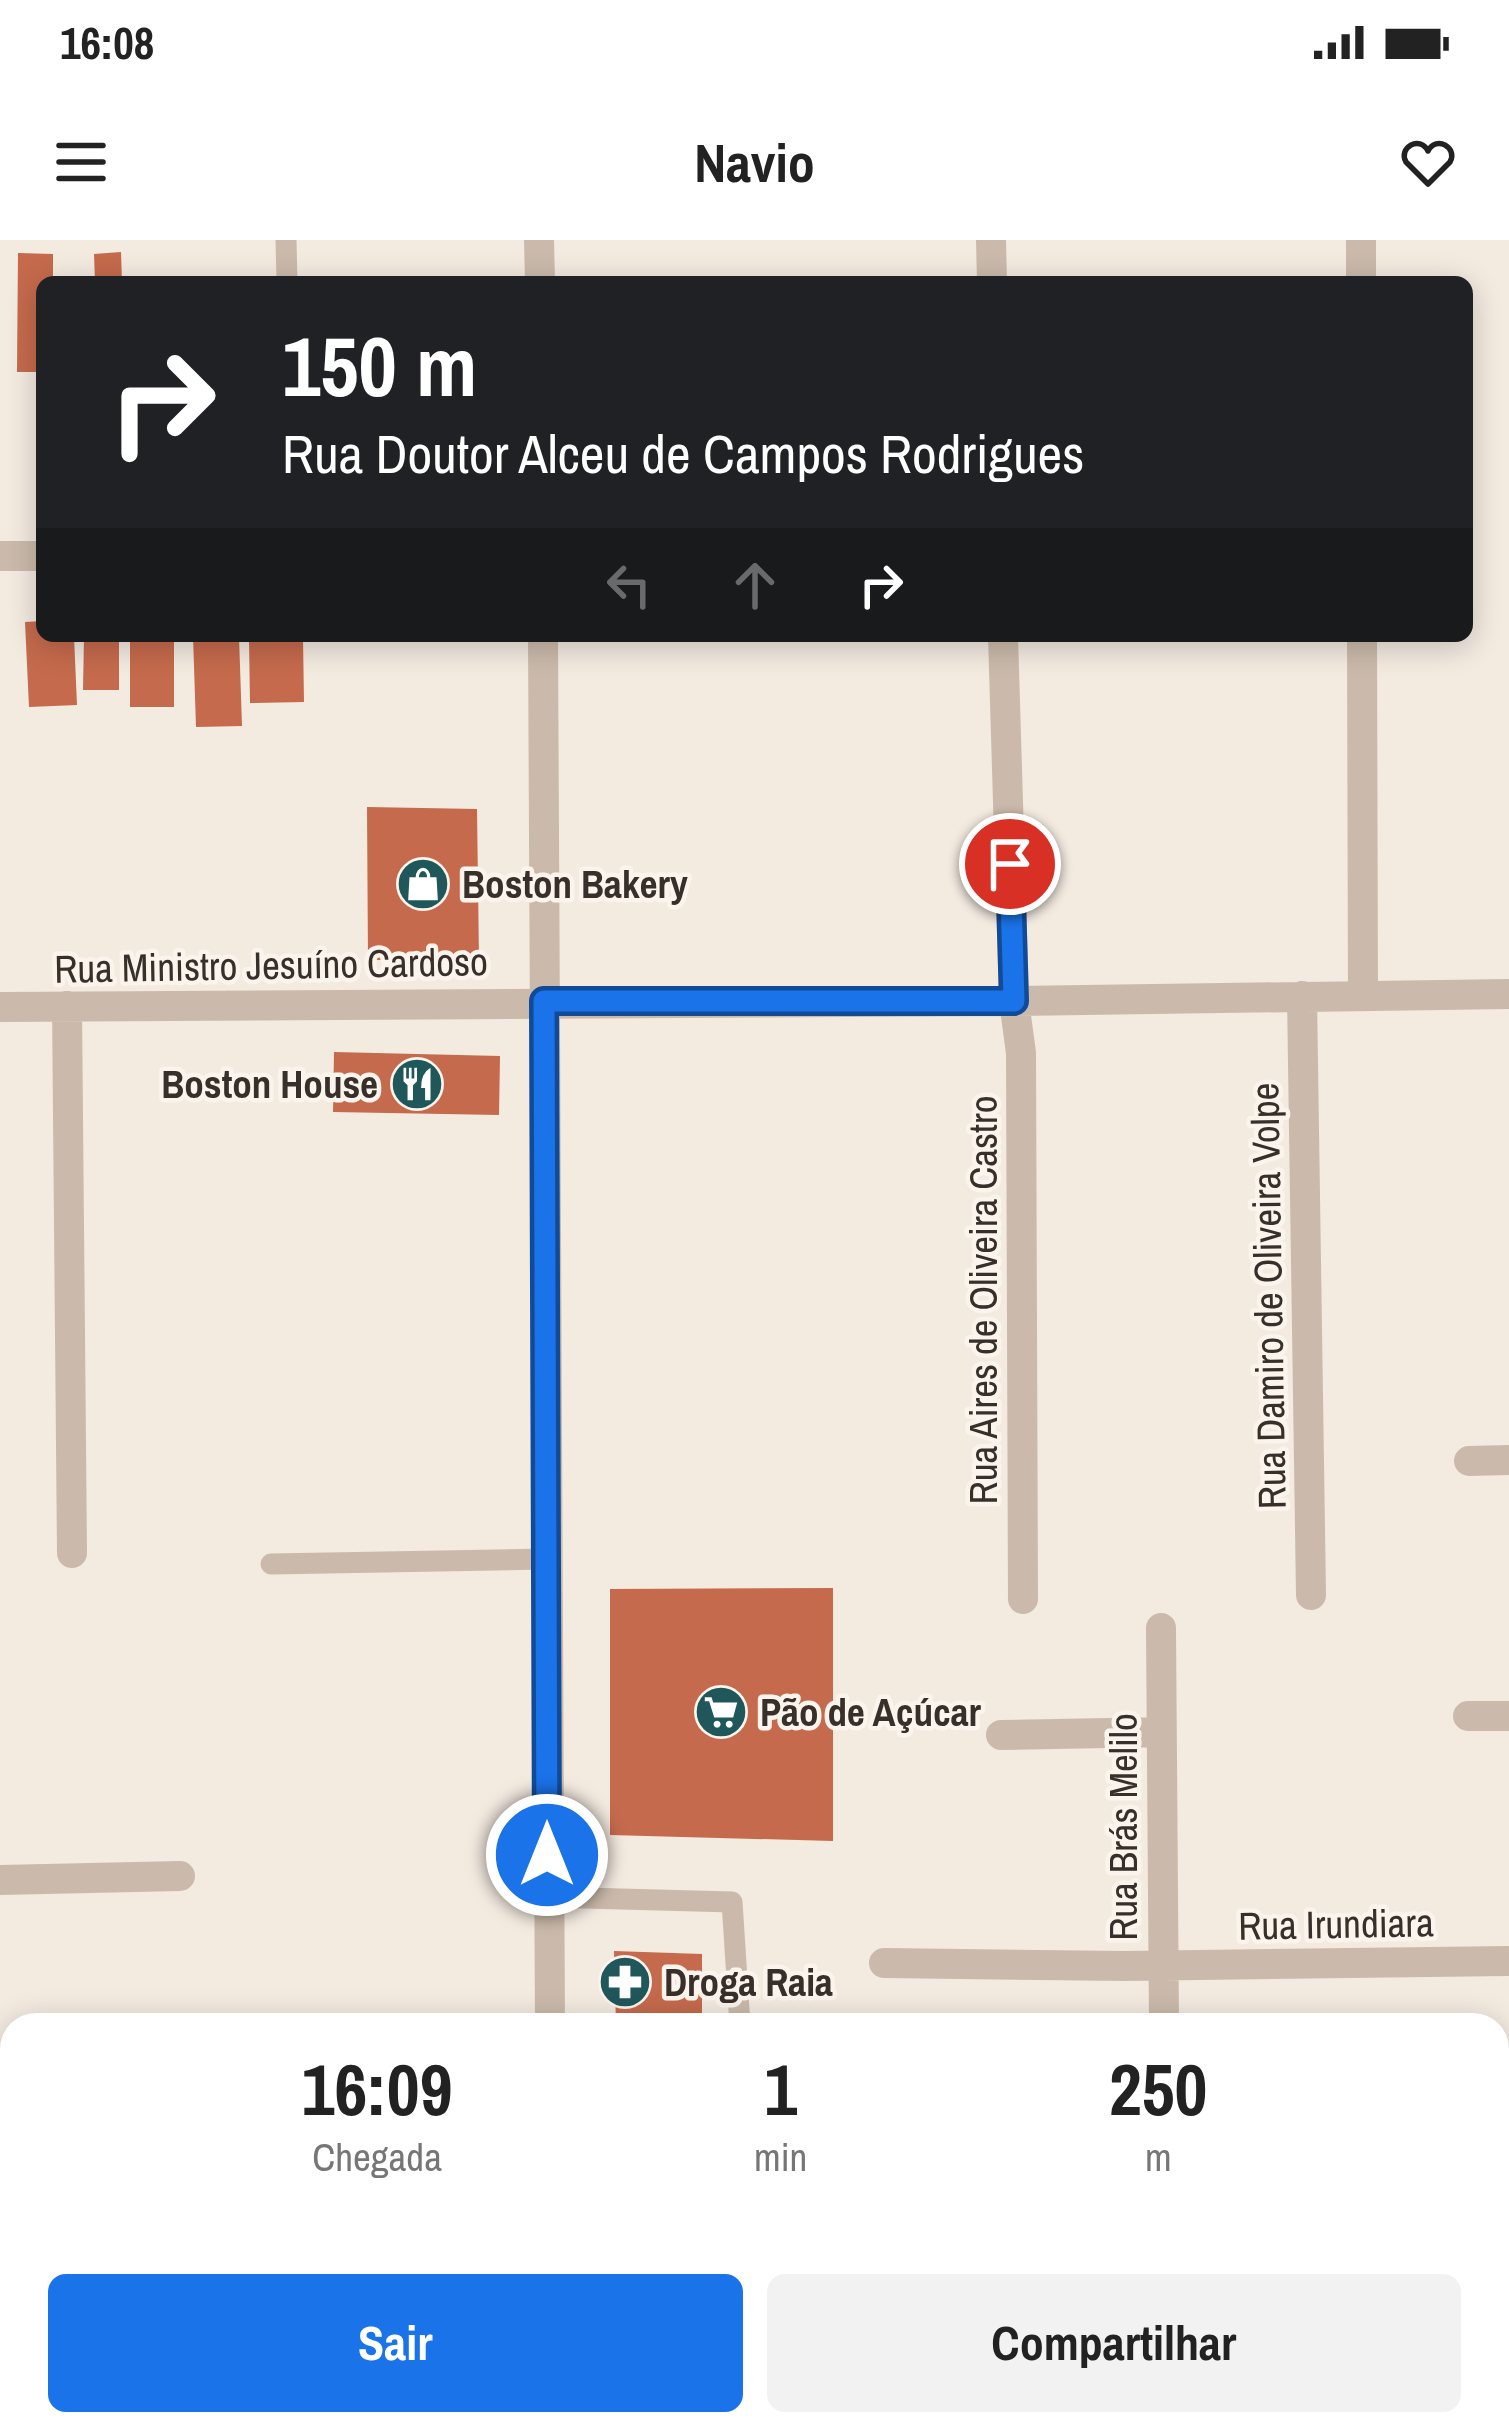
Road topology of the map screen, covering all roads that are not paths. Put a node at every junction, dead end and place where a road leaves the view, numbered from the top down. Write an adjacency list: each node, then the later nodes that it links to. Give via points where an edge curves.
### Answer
1 (286, 240): 5 (lane)
2 (539, 240): 6 (street)
3 (991, 240): 7 (street)
4 (1361, 240): 8 (street)
5 (286, 276)
6 (540, 276)
7 (992, 276)
8 (1361, 276)
9 (0, 556): 10 (street)
10 (36, 556)
11 (543, 642): 17 (street)
12 (1003, 642): 18 (street, Rua Aires de Oliveira Castro)
13 (1362, 642): 16 (street)
14 (1509, 994): 16 (street, Rua Ministro Jesuíno Cardoso)
15 (1302, 996): 16 (street, Rua Ministro Jesuíno Cardoso); 18 (street, Rua Ministro Jesuíno Cardoso); 26 (street, Rua Damiro de Oliveira Volpe)
16 (1363, 996)
17 (544, 1001): 18 (street, Rua Ministro Jesuíno Cardoso); 20 (street, Rua Ministro Jesuíno Cardoso); 24 (street)
18 (1014, 1001): 27 (street, Rua Aires de Oliveira Castro, via 1021,1053)
19 (0, 1006): 20 (street, Rua Ministro Jesuíno Cardoso)
20 (67, 1006): 23 (street)
21 (1509, 1460): 22 (street)
22 (1469, 1461)
23 (72, 1553)
24 (546, 1559): 25 (lane); 35 (street)
25 (271, 1564)
26 (1311, 1595)
27 (1023, 1599)
28 (1161, 1628): 31 (street, Rua Brás Melilo)
29 (1468, 1716): 30 (street)
30 (1509, 1716)
31 (1161, 1732): 32 (street); 38 (street, Rua Brás Melilo)
32 (1000, 1735)
33 (180, 1876): 34 (street)
34 (0, 1880)
35 (547, 1897): 39 (street); 40 (lane, via 732,1902)
36 (1509, 1961): 38 (street, Rua Irundiara)
37 (884, 1964): 38 (street, Rua Irundiara)
38 (1163, 1965): 41 (street, Rua Brás Melilo)
39 (550, 2013)
40 (739, 2013)
41 (1164, 2013)

